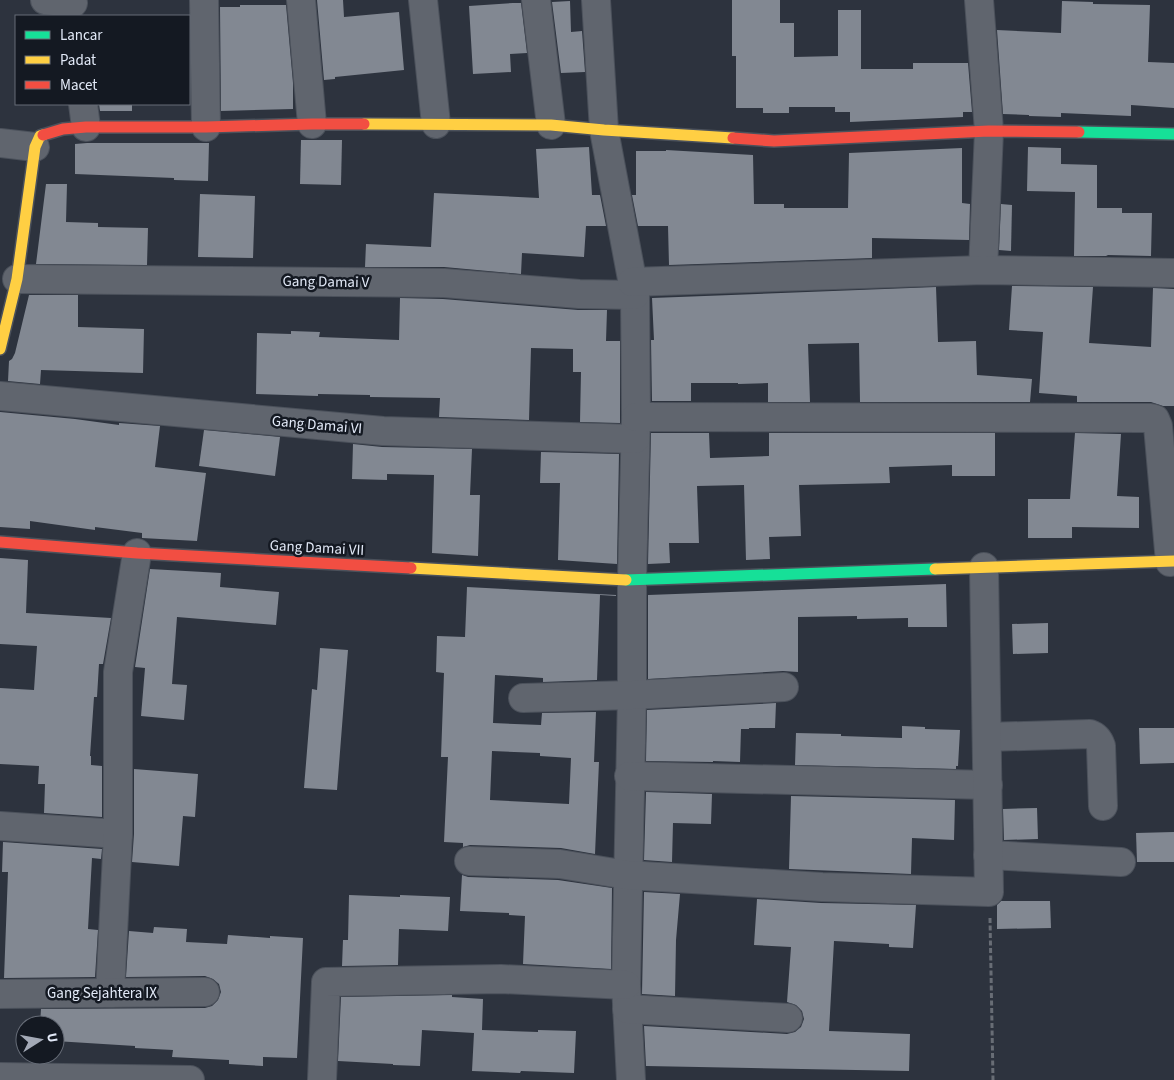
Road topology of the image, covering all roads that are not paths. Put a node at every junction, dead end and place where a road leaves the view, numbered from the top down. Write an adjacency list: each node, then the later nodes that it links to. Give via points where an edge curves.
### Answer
1 (45, 0): 8 (street)
2 (204, 0): 13 (street)
3 (301, 0): 10 (street)
4 (423, 0): 11 (street)
5 (536, 0): 12 (street)
6 (596, 0): 14 (street)
7 (979, 0): 15 (street)
8 (73, 6)
9 (85, 116): 13 (street); 18 (street, via 63,129 40,136)
10 (312, 124): 11 (street); 13 (street)
11 (436, 124): 12 (street)
12 (551, 125): 14 (street)
13 (206, 127)
14 (604, 130): 15 (street, via 774,141); 22 (street)
15 (989, 131): 16 (street); 19 (street)
16 (1174, 134)
17 (0, 143): 18 (street)
18 (35, 147): 21 (street)
19 (983, 270): 20 (street, Gang Damai V); 22 (street, Gang Damai V)
20 (1174, 273)
21 (17, 279): 22 (street, Gang Damai V, via 444,283 579,294); 23 (street)
22 (634, 289): 25 (street)
23 (0, 349)
24 (0, 396): 25 (street, Gang Damai VI, via 383,432)
25 (635, 428): 28 (street, Gang Damai VI, via 1152,418 1158,426); 30 (street)
26 (0, 542): 27 (street, Gang Damai VII)
27 (137, 553): 30 (street, Gang Damai VII); 39 (street, via 118,672)
28 (1172, 561): 29 (street, Gang Damai VII)
29 (984, 567): 30 (street, Gang Damai VII); 34 (street)
30 (632, 580): 32 (street)
31 (784, 687): 32 (street)
32 (632, 695): 33 (street); 35 (street)
33 (522, 698)
34 (987, 737): 36 (street); 37 (street, via 1094,735 1101,746)
35 (630, 776): 36 (street); 43 (street)
36 (988, 784): 40 (street)
37 (1103, 806)
38 (0, 826): 39 (street)
39 (118, 834): 45 (street)
40 (988, 855): 42 (street); 43 (street, via 989,892 822,887)
41 (469, 861): 43 (street, via 560,864)
42 (1121, 862)
43 (628, 875): 47 (street)
44 (205, 992): 45 (street, Gang Sejahtera IX)
45 (110, 993): 46 (street, Gang Sejahtera IX)
46 (0, 994)
47 (626, 997): 48 (street); 52 (street, via 501,979 326,982); 53 (street)
48 (788, 1018)
49 (0, 1077): 50 (street)
50 (72, 1079): 51 (street)
51 (190, 1080)
52 (322, 1080)
53 (631, 1080)

